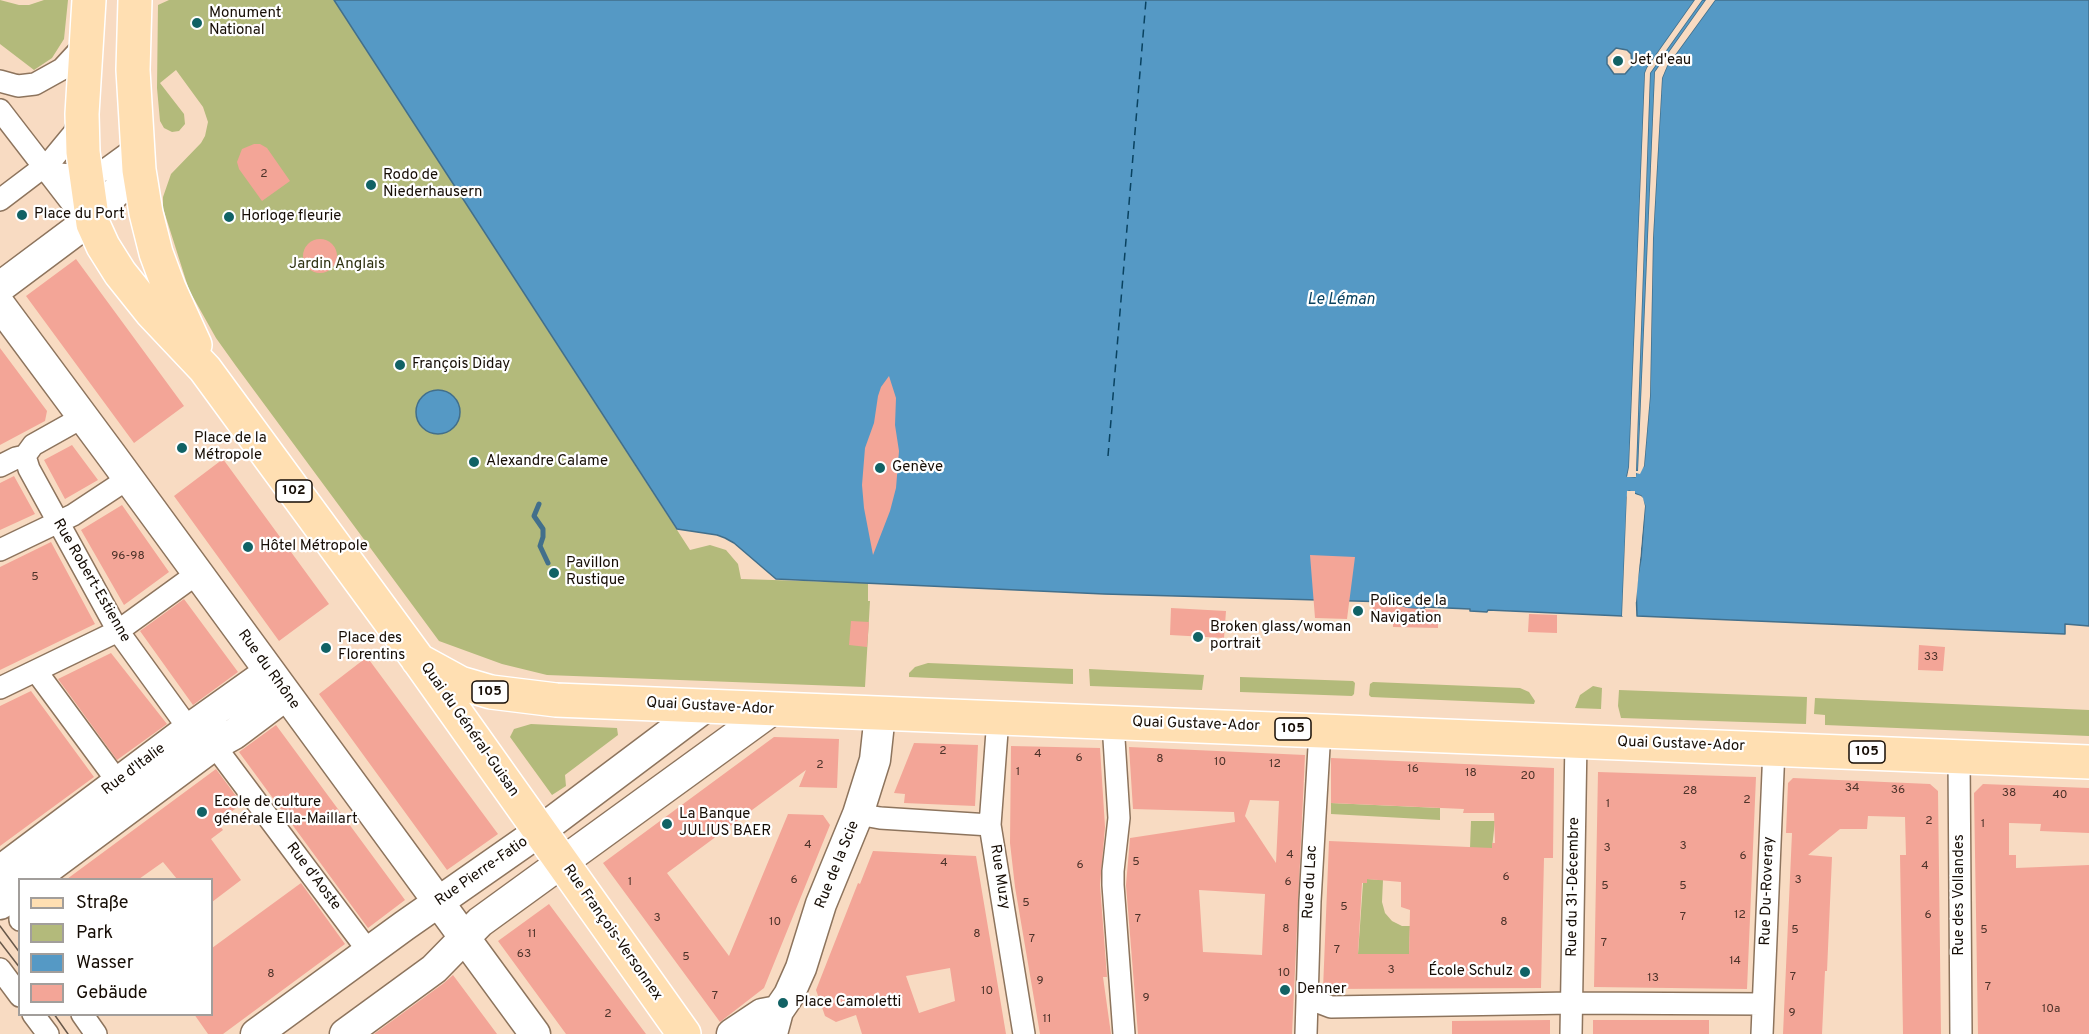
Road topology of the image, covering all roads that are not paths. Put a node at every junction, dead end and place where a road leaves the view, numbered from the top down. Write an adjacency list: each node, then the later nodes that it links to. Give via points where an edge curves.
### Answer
1 (89, 0): 3 (main road, Quai du Général-Guisan / 102)
2 (135, 0): 7 (main road, Quai du Général-Guisan / 102, via 133,70)
3 (86, 43): 4 (street, via 62,69 42,81 18,86); 6 (main road, Quai du Général-Guisan / 102)
4 (0, 81)
5 (0, 110): 8 (street)
6 (82, 114): 8 (street, via 68,141); 9 (main road, Quai du Général-Guisan / 102)
7 (138, 158): 9 (street); 11 (street); 14 (main road, Quai du Général-Guisan / 102, via 156,253)
8 (43, 168): 9 (street); 10 (street); 11 (street)
9 (85, 176): 11 (main road, Quai du Général-Guisan / 102)
10 (0, 200)
11 (91, 223): 12 (street); 14 (main road, Quai du Général-Guisan / 102, via 120,273)
12 (0, 287)
13 (0, 305): 15 (street, Rue du Rhône)
14 (205, 369): 23 (main road, Quai du Général-Guisan / 102)
15 (83, 417): 16 (street, via 33,445); 18 (street, Rue du Rhône)
16 (25, 456): 17 (street); 19 (street, Rue Robert-Estienne)
17 (0, 466)
18 (129, 478): 19 (street); 21 (street, Rue du Rhône)
19 (58, 522): 20 (street); 22 (street, Rue Robert-Estienne)
20 (0, 550)
21 (198, 573): 22 (street); 25 (street, Rue du Rhône)
22 (118, 631): 24 (street); 32 (street, Rue Robert-Estienne)
23 (418, 660): 27 (main road, Quai Gustave-Ador / 105, via 460,682 491,692 556,700); 42 (main road, Quai du Général-Guisan / 102)
24 (36, 671): 26 (street); 39 (street)
25 (278, 684): 32 (street, Rue d'Italie); 35 (street, Rue d'Italie, via 234,734); 47 (street, Rue du Rhône)
26 (0, 688)
27 (705, 707): 28 (main road, Quai Gustave-Ador / 105); 42 (street, Rue Pierre-Fatio)
28 (772, 710): 29 (main road, Quai Gustave-Ador / 105); 43 (street)
29 (880, 714): 30 (main road, Quai Gustave-Ador / 105); 40 (street, Rue de la Scie, via 875,760)
30 (998, 718): 31 (main road, Quai Gustave-Ador / 105); 41 (street, Rue Muzy)
31 (1113, 723): 33 (main road, Quai Gustave-Ador / 105); 67 (street, via 1119,818 1113,885)
32 (189, 729): 39 (street, Rue d'Italie)
33 (1320, 730): 34 (main road, Quai Gustave-Ador / 105); 52 (street, Rue du Lac)
34 (1576, 740): 36 (main road, Quai Gustave-Ador / 105); 54 (street, Rue du 31-Décembre)
35 (214, 745): 45 (street, Rue d'Italie); 50 (street, Rue d'Aoste)
36 (1774, 748): 37 (main road, Quai Gustave-Ador / 105); 55 (street, Rue Du-Roveray)
37 (1959, 756): 38 (main road, Quai Gustave-Ador / 105); 71 (street, Rue des Vollandes)
38 (2089, 762)
39 (118, 782): 44 (street, Rue d'Italie)
40 (858, 814): 41 (street); 58 (street, Rue de la Scie, via 821,904 801,968)
41 (990, 825): 66 (street, Rue Muzy)
42 (540, 831): 43 (main road, Rue François-Versonnex / 102); 47 (street, Rue Pierre-Fatio)
43 (562, 862): 49 (street); 64 (main road, Rue François-Versonnex / 102)
44 (0, 871)
45 (33, 878)
46 (18, 891): 48 (street)
47 (439, 903): 49 (street, Rue du Rhône); 50 (street, Rue Pierre-Fatio)
48 (0, 904)
49 (464, 937): 62 (street, via 434,969); 63 (street, Rue du Rhône)
50 (369, 952): 61 (street, Rue Pierre-Fatio)
51 (0, 969): 53 (street)
52 (1308, 991): 54 (street, via 1318,1002 1331,1007); 68 (street, Rue du Lac)
53 (18, 993)
54 (1572, 1003): 55 (street); 69 (street, Rue du 31-Décembre)
55 (1763, 1004): 70 (street, Rue Du-Roveray)
56 (34, 1016): 59 (street)
57 (83, 1016): 60 (street)
58 (773, 1022): 65 (street, via 762,1014)
59 (48, 1034)
60 (96, 1034)
61 (256, 1034)
62 (345, 1034)
63 (535, 1034)
64 (684, 1034)
65 (732, 1034)
66 (1024, 1034)
67 (1124, 1034)
68 (1306, 1034)
69 (1571, 1034)
70 (1762, 1034)
71 (1961, 1034)

